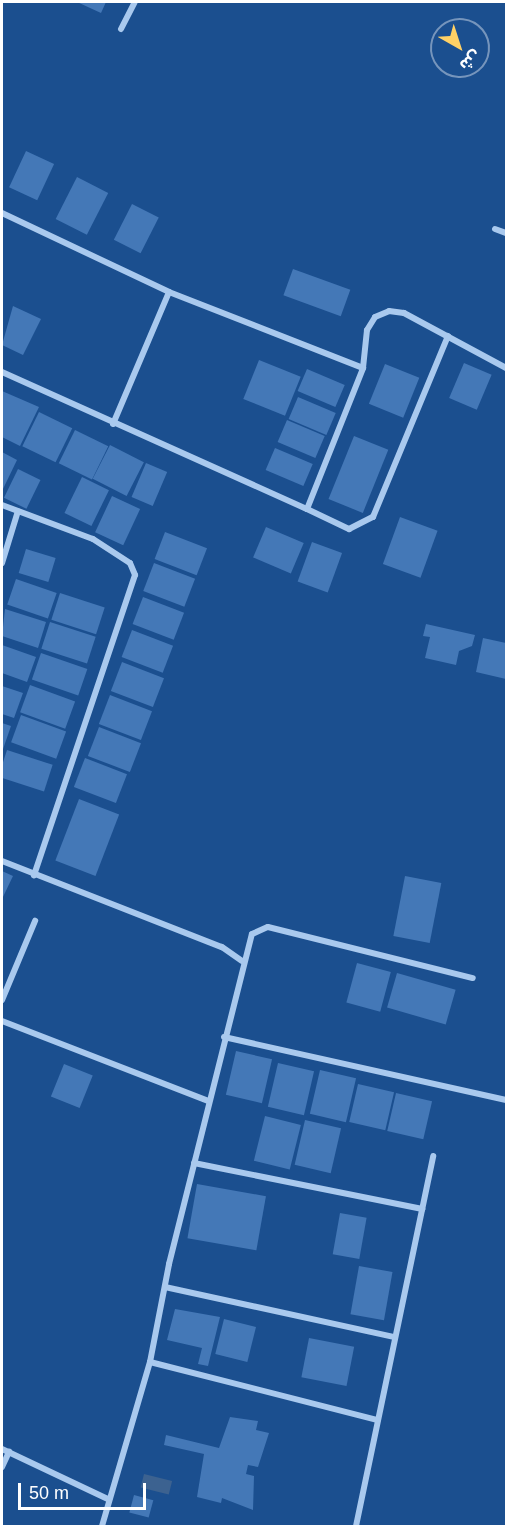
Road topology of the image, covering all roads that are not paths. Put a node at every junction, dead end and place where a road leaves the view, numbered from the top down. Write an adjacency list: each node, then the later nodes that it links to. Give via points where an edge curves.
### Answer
1 (135, 2): 2 (street)
2 (121, 29)
3 (2, 213): 6 (street)
4 (495, 229): 5 (street)
5 (507, 233)
6 (169, 292): 8 (street); 11 (street)
7 (448, 336): 8 (street, via 389,311 367,330); 9 (street); 13 (street, via 373,517 349,529)
8 (363, 368): 13 (street)
9 (507, 368)
10 (2, 372): 11 (street)
11 (113, 424): 13 (street)
12 (2, 505): 14 (street)
13 (307, 509)
14 (18, 511): 15 (street); 17 (street, via 93,539 130,563 135,575)
15 (2, 563)
16 (2, 861): 17 (street)
17 (34, 875): 19 (street, via 222,947)
18 (35, 921): 21 (street)
19 (242, 961): 20 (street, via 252,934 268,927); 23 (street)
20 (473, 978)
21 (2, 1000)
22 (2, 1021): 25 (street)
23 (224, 1037): 24 (street); 25 (street)
24 (507, 1100)
25 (208, 1101): 27 (street)
26 (433, 1156): 28 (street)
27 (194, 1162): 28 (street); 29 (street)
28 (422, 1209): 30 (street)
29 (165, 1287): 30 (street); 31 (street)
30 (395, 1336): 32 (street)
31 (150, 1362): 32 (street); 36 (street)
32 (378, 1420): 38 (street)
33 (2, 1449): 34 (street)
34 (9, 1452): 35 (street); 36 (street)
35 (2, 1467)
36 (108, 1499): 37 (street)
37 (102, 1527)
38 (356, 1527)

